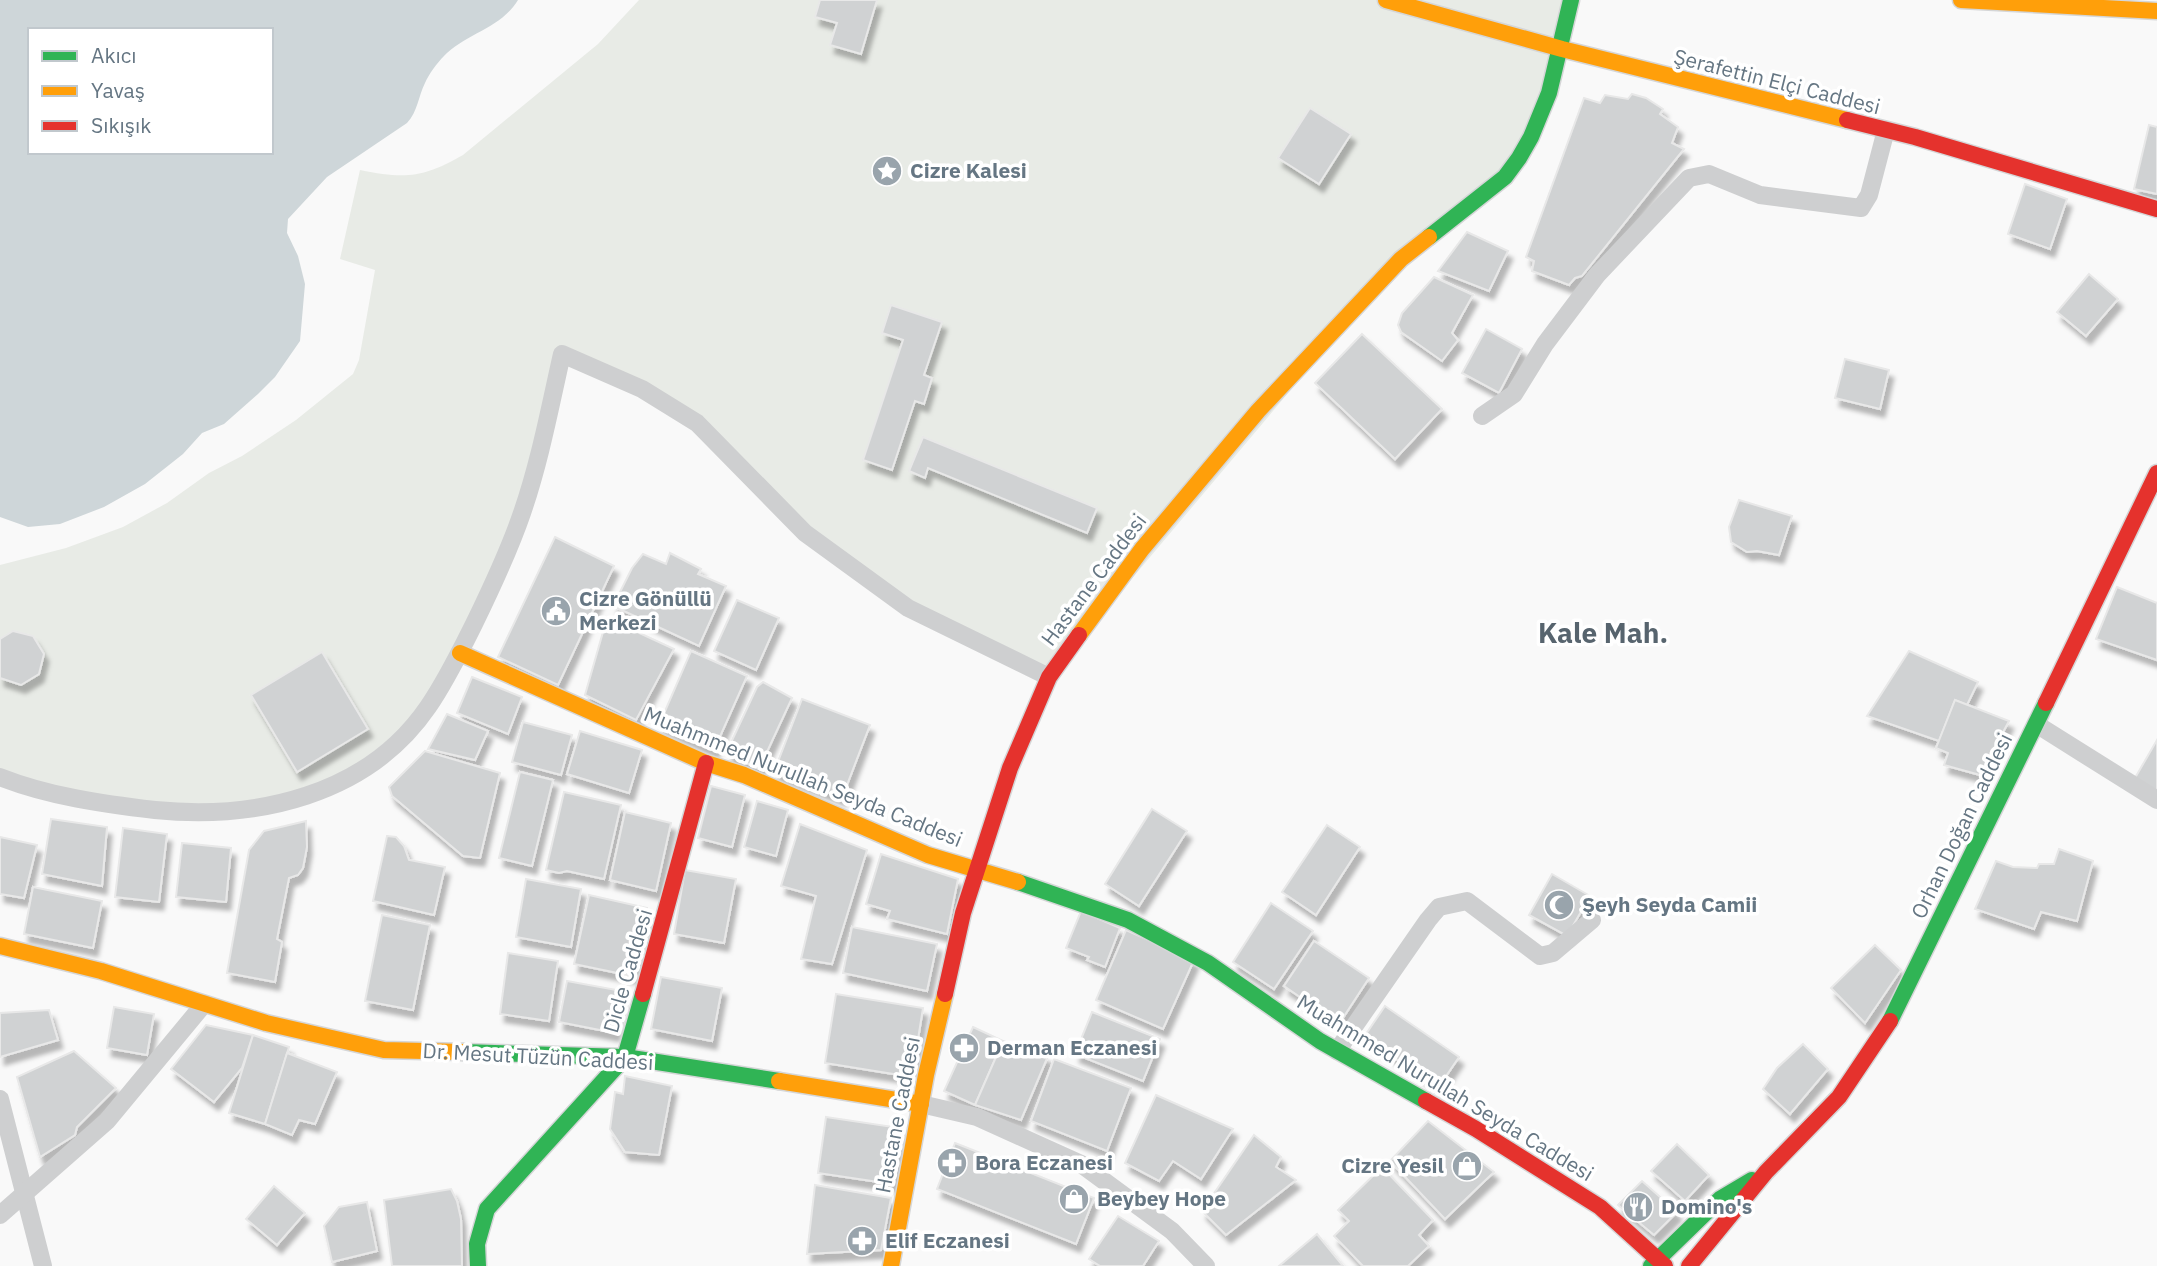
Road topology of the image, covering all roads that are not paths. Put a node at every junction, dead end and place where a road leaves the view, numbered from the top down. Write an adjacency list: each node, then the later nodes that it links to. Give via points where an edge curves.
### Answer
1 (1386, 0): 5 (street, Şerafettin Elçi Caddesi)
2 (1571, 0): 5 (street, Hastane Caddesi)
3 (1961, 0): 4 (street)
4 (2157, 11)
5 (1562, 49): 6 (street, Şerafettin Elçi Caddesi); 11 (street, Hastane Caddesi, via 1544,105 1516,165 1401,259 1258,411 1142,549)
6 (1886, 130): 7 (street, Şerafettin Elçi Caddesi); 8 (street, via 1869,195 1861,208 1760,195 1709,174 1689,178 1597,275 1514,394)
7 (2157, 209)
8 (1482, 416)
9 (2157, 473): 12 (street, Orhan Doğan Caddesi)
10 (460, 653): 11 (street, via 523,511 562,354 642,389 697,422 805,533 908,608); 13 (street, Muahmmed Nurullah Seyda Caddesi); 14 (street, via 427,709 399,740 351,778 301,799 232,811 185,813 117,806)
11 (1049, 677): 16 (street, Hastane Caddesi, via 1010,768)
12 (2036, 724): 15 (street); 24 (street, Orhan Doğan Caddesi, via 1884,1033 1839,1097)
13 (706, 764): 16 (street, Muahmmed Nurullah Seyda Caddesi, via 744,775 928,855); 21 (street, Dicle Caddesi)
14 (0, 777)
15 (2157, 800)
16 (979, 869): 20 (street, Muahmmed Nurullah Seyda Caddesi, via 1128,920 1208,963); 23 (street, Hastane Caddesi, via 963,913)
17 (1592, 920): 20 (street, via 1553,953 1540,956 1467,901 1439,907)
18 (0, 946): 19 (street, Dr. Mesut Tüzün Caddesi)
19 (204, 1003): 21 (street, Dr. Mesut Tüzün Caddesi, via 266,1023 384,1050); 25 (street, via 107,1121)
20 (1337, 1051): 27 (street, Muahmmed Nurullah Seyda Caddesi, via 1600,1207)
21 (625, 1057): 23 (street, Dr. Mesut Tüzün Caddesi); 29 (street, Dicle Caddesi, via 487,1209 477,1244)
22 (0, 1099): 25 (street)
23 (921, 1104): 30 (street, Hastane Caddesi); 31 (street, Dr. Mesut Tüzün Caddesi, via 977,1116 1081,1164 1171,1231)
24 (1766, 1172): 27 (street, Orhan Doğan Caddesi, via 1720,1199); 32 (street, Orhan Doğan Caddesi)
25 (23, 1194): 26 (street); 28 (street)
26 (0, 1215)
27 (1658, 1264)
28 (43, 1266)
29 (478, 1266)
30 (891, 1266)
31 (1206, 1266)
32 (1689, 1266)

